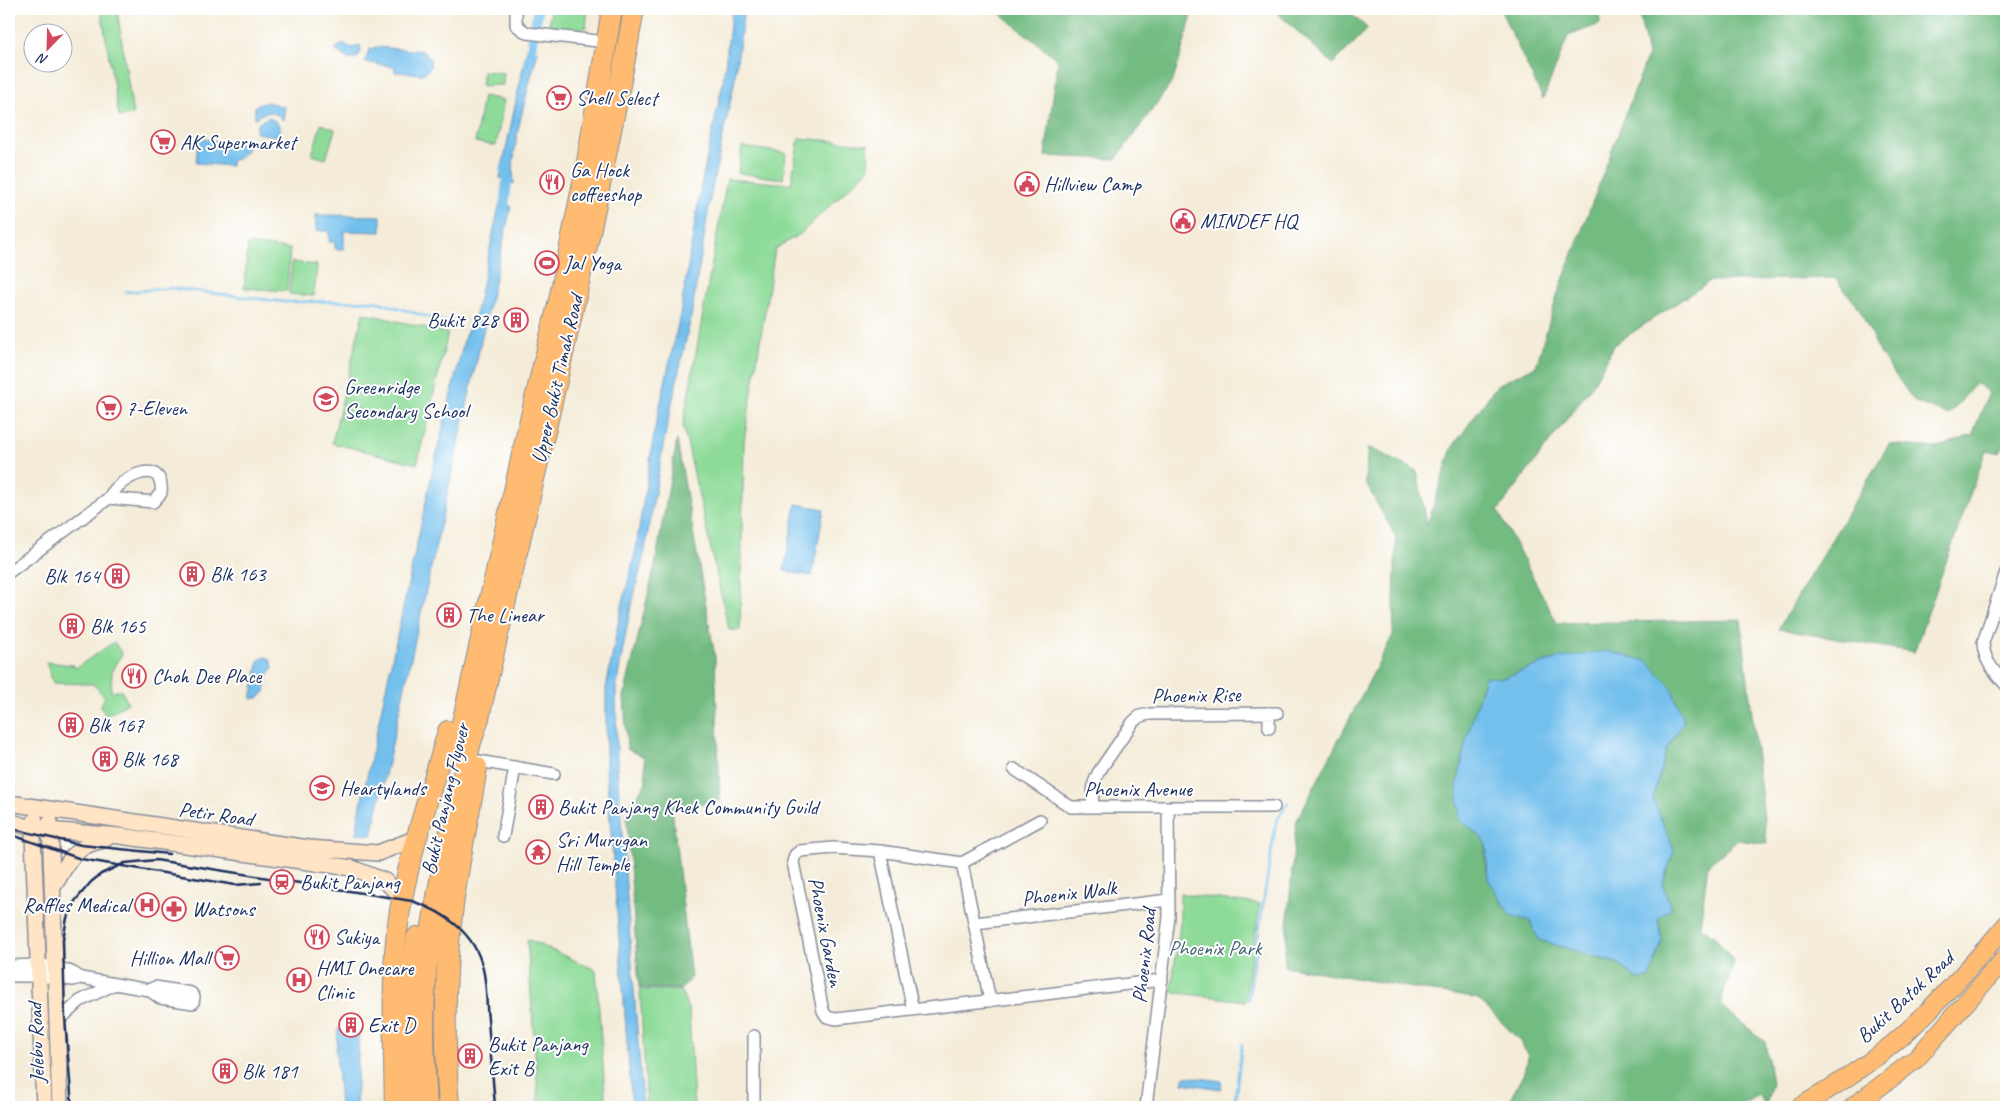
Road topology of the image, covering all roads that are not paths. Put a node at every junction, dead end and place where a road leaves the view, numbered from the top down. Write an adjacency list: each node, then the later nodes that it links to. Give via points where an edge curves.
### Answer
1 (516, 9): 4 (street, via 516,25 527,33)
2 (612, 9): 4 (highway, Upper Bukit Timah Road)
3 (634, 9): 11 (highway, Upper Bukit Timah Road, via 584,261)
4 (606, 42): 5 (highway, Upper Bukit Timah Road, via 586,168)
5 (514, 495): 22 (highway, Bukit Panjang Flyover); 28 (highway, via 503,513)
6 (109, 498): 7 (street)
7 (9, 572)
8 (2006, 572): 9 (street)
9 (2002, 594): 10 (street, via 1983,643 1983,654)
10 (2006, 684)
11 (479, 718): 13 (highway); 22 (highway, Bukit Panjang Flyover)
12 (1269, 728): 18 (street, Phoenix Rise, via 1273,713 1140,716 1130,725 1098,773)
13 (478, 761): 14 (street); 54 (highway, via 453,905 447,968 445,1052)
14 (516, 767): 16 (street); 27 (street)
15 (1014, 769): 18 (street, Phoenix Avenue, via 1071,807)
16 (554, 774)
17 (9, 803): 21 (main road, Petir Road)
18 (1092, 807): 19 (street, Phoenix Avenue)
19 (1168, 807): 20 (street, Phoenix Avenue); 35 (street, Phoenix Road)
20 (1274, 807)
21 (44, 810): 25 (main road, Jelebu Road); 26 (main road, Petir Road)
22 (446, 819): 52 (highway, Bukit Panjang Flyover, via 424,894 414,959 409,1060); 53 (highway, Bukit Panjang Flyover, via 428,957 424,1060)
23 (1040, 820): 32 (street)
24 (9, 821): 25 (main road, Petir Road)
25 (41, 829): 26 (main road, Petir Road); 33 (main road, Jelebu Road); 40 (main road, Jelebu Road)
26 (121, 831): 29 (main road, Petir Road); 31 (main road, Petir Road); 33 (main road, via 76,850)
27 (503, 836)
28 (417, 838): 29 (main road, Petir Road, via 378,853); 34 (highway)
29 (308, 848): 31 (main road, via 316,854)
30 (880, 851): 32 (street, Phoenix Garden); 46 (street); 46 (street, Phoenix Garden, via 833,848 800,850 794,855 823,1011 827,1017 836,1019)
31 (316, 863): 34 (main road, Petir Road, via 352,868 373,875 387,882)
32 (962, 863): 36 (street)
33 (52, 887): 40 (main road, Jelebu Road)
34 (403, 898): 51 (highway, via 395,951)
35 (1169, 900): 36 (street, Phoenix Walk); 42 (street, Phoenix Road)
36 (974, 923): 45 (street)
37 (2006, 925): 57 (main road, Bukit Batok Road, via 1955,984 1900,1037 1836,1085)
38 (2006, 957): 58 (main road, Bukit Batok Road, via 1916,1059)
39 (9, 966): 40 (street)
40 (47, 971): 41 (street); 43 (street, via 72,971 81,978); 47 (main road, Jelebu Road); 49 (main road, Jelebu Road)
41 (9, 976)
42 (1162, 980): 45 (street, Phoenix Garden); 56 (street, Phoenix Road)
43 (115, 984): 44 (street); 47 (street, via 80,1001)
44 (149, 990)
45 (990, 1001): 46 (street, Phoenix Garden)
46 (913, 1010)
47 (56, 1023): 50 (main road, Jelebu Road)
48 (754, 1036): 55 (street)
49 (44, 1107)
50 (60, 1107)
51 (395, 1107)
52 (412, 1107)
53 (426, 1107)
54 (449, 1107)
55 (754, 1107)
56 (1146, 1107)
57 (1800, 1107)
58 (1853, 1107)

